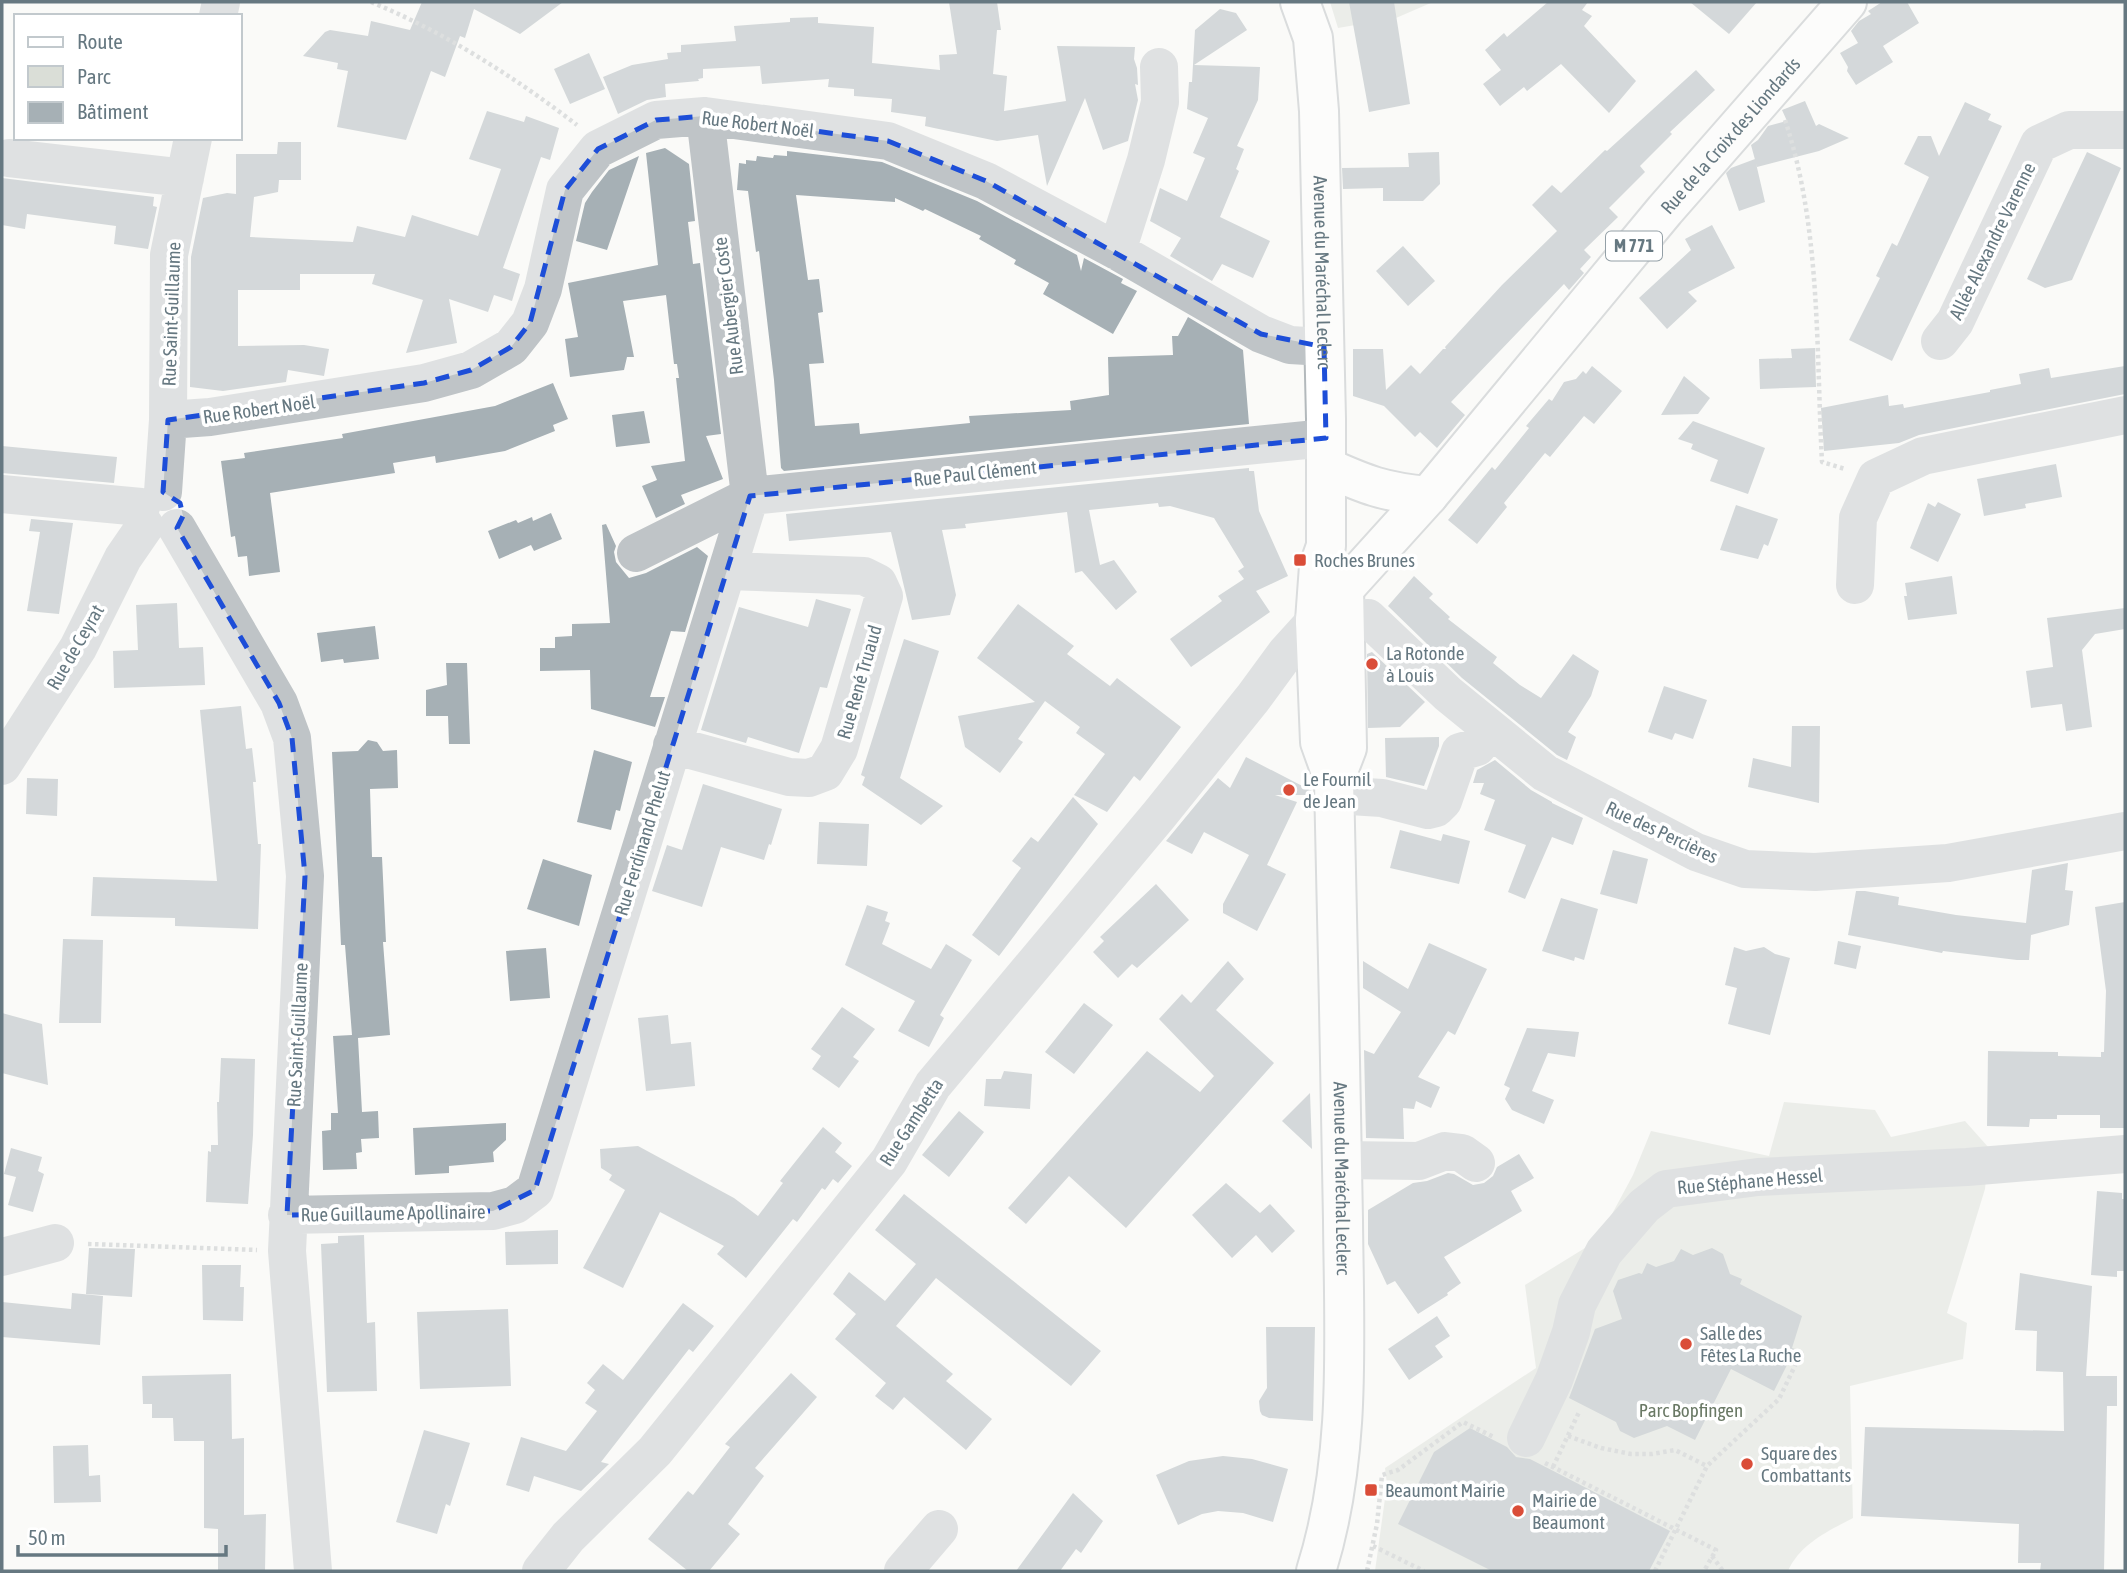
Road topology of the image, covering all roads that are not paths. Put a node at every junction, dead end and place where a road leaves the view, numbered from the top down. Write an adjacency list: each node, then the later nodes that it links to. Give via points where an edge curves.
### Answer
1 (1300, 2): 11 (main road, Avenue du Maréchal Leclerc, via 1313,38 1319,111)
2 (1847, 2): 17 (main road, Rue de la Croix des Liondards / M 771, via 1665,210)
3 (1158, 67): 9 (street, via 1160,102)
4 (705, 116): 9 (street, Rue Robert Noël, via 888,141 986,181); 13 (street, Rue Robert Noël, via 656,120 598,149 565,190 543,289 530,323 511,347 471,370 424,383); 16 (street, Rue Aubergier Coste)
5 (2125, 130): 10 (street, Allée Alexandre Varenne, via 2069,130 2039,144 1955,322)
6 (193, 140): 8 (street, Rue Saint-Guillaume)
7 (9, 158): 8 (street)
8 (185, 178): 13 (street, Rue Saint-Guillaume, via 169,255)
9 (1117, 251): 11 (street, Rue Robert Noël, via 1261,334 1290,345)
10 (1940, 341)
11 (1324, 347): 14 (main road, Avenue du Maréchal Leclerc)
12 (2125, 415): 21 (street, via 1923,456 1876,478 1858,518)
13 (168, 420): 18 (street, Rue Saint-Guillaume)
14 (1326, 452): 16 (street, Rue Paul Clément); 17 (main road, via 1365,485); 22 (main road, Avenue du Maréchal Leclerc, via 1326,546 1319,566)
15 (2, 494): 18 (street)
16 (750, 496): 19 (street, Rue Paul Clément); 20 (street, Rue Ferdinand Phelut)
17 (1428, 496): 22 (main road, Rue de la Croix des Liondards / M 771)
18 (156, 513): 27 (street, Rue de Ceyrat, via 124,558 78,648); 34 (street, Rue Saint-Guillaume, via 279,704 292,738 305,876)
19 (636, 553)
20 (728, 571): 26 (street, Rue Ferdinand Phelut); 26 (street, Rue René Truaud, via 864,576 878,583 884,596 839,749 825,772 809,778 789,777)
21 (1855, 585)
22 (1335, 609): 23 (street, Rue Gambetta, via 1286,653); 24 (main road, Avenue du Maréchal Leclerc); 25 (street, Rue des Percières, via 1368,618 1448,695); 28 (main road, Avenue du Maréchal Leclerc, via 1347,748)
23 (1276, 668): 24 (street, via 1300,669); 40 (street, Rue Gambetta, via 933,1084 889,1161 655,1451)
24 (1318, 678): 28 (main road, Avenue du Maréchal Leclerc, via 1320,742)
25 (1492, 729): 28 (street, via 1477,747 1460,752 1443,801 1436,808); 29 (street, Rue des Percières, via 1545,773 1696,852 1745,869 1815,872 1948,863)
26 (672, 745): 33 (street, Rue Ferdinand Phelut)
27 (2, 766)
28 (1334, 788): 31 (main road, Avenue du Maréchal Leclerc)
29 (2125, 831)
30 (2125, 1154): 37 (street, Rue Stéphane Hessel, via 1758,1177 1666,1189 1644,1206 1604,1252 1577,1305 1554,1380)
31 (1342, 1160): 32 (street, via 1419,1161 1445,1151 1462,1153); 42 (main road, Avenue du Maréchal Leclerc, via 1345,1344 1341,1437 1332,1510)
32 (1476, 1163)
33 (535, 1191): 34 (street, Rue Guillaume Apollinaire, via 515,1205 493,1211)
34 (287, 1233): 39 (street, Rue Saint-Guillaume)
35 (55, 1243): 36 (street)
36 (2, 1257)
37 (1522, 1446)
38 (939, 1529): 41 (street)
39 (313, 1571)
40 (541, 1571)
41 (903, 1571)
42 (1316, 1571)

